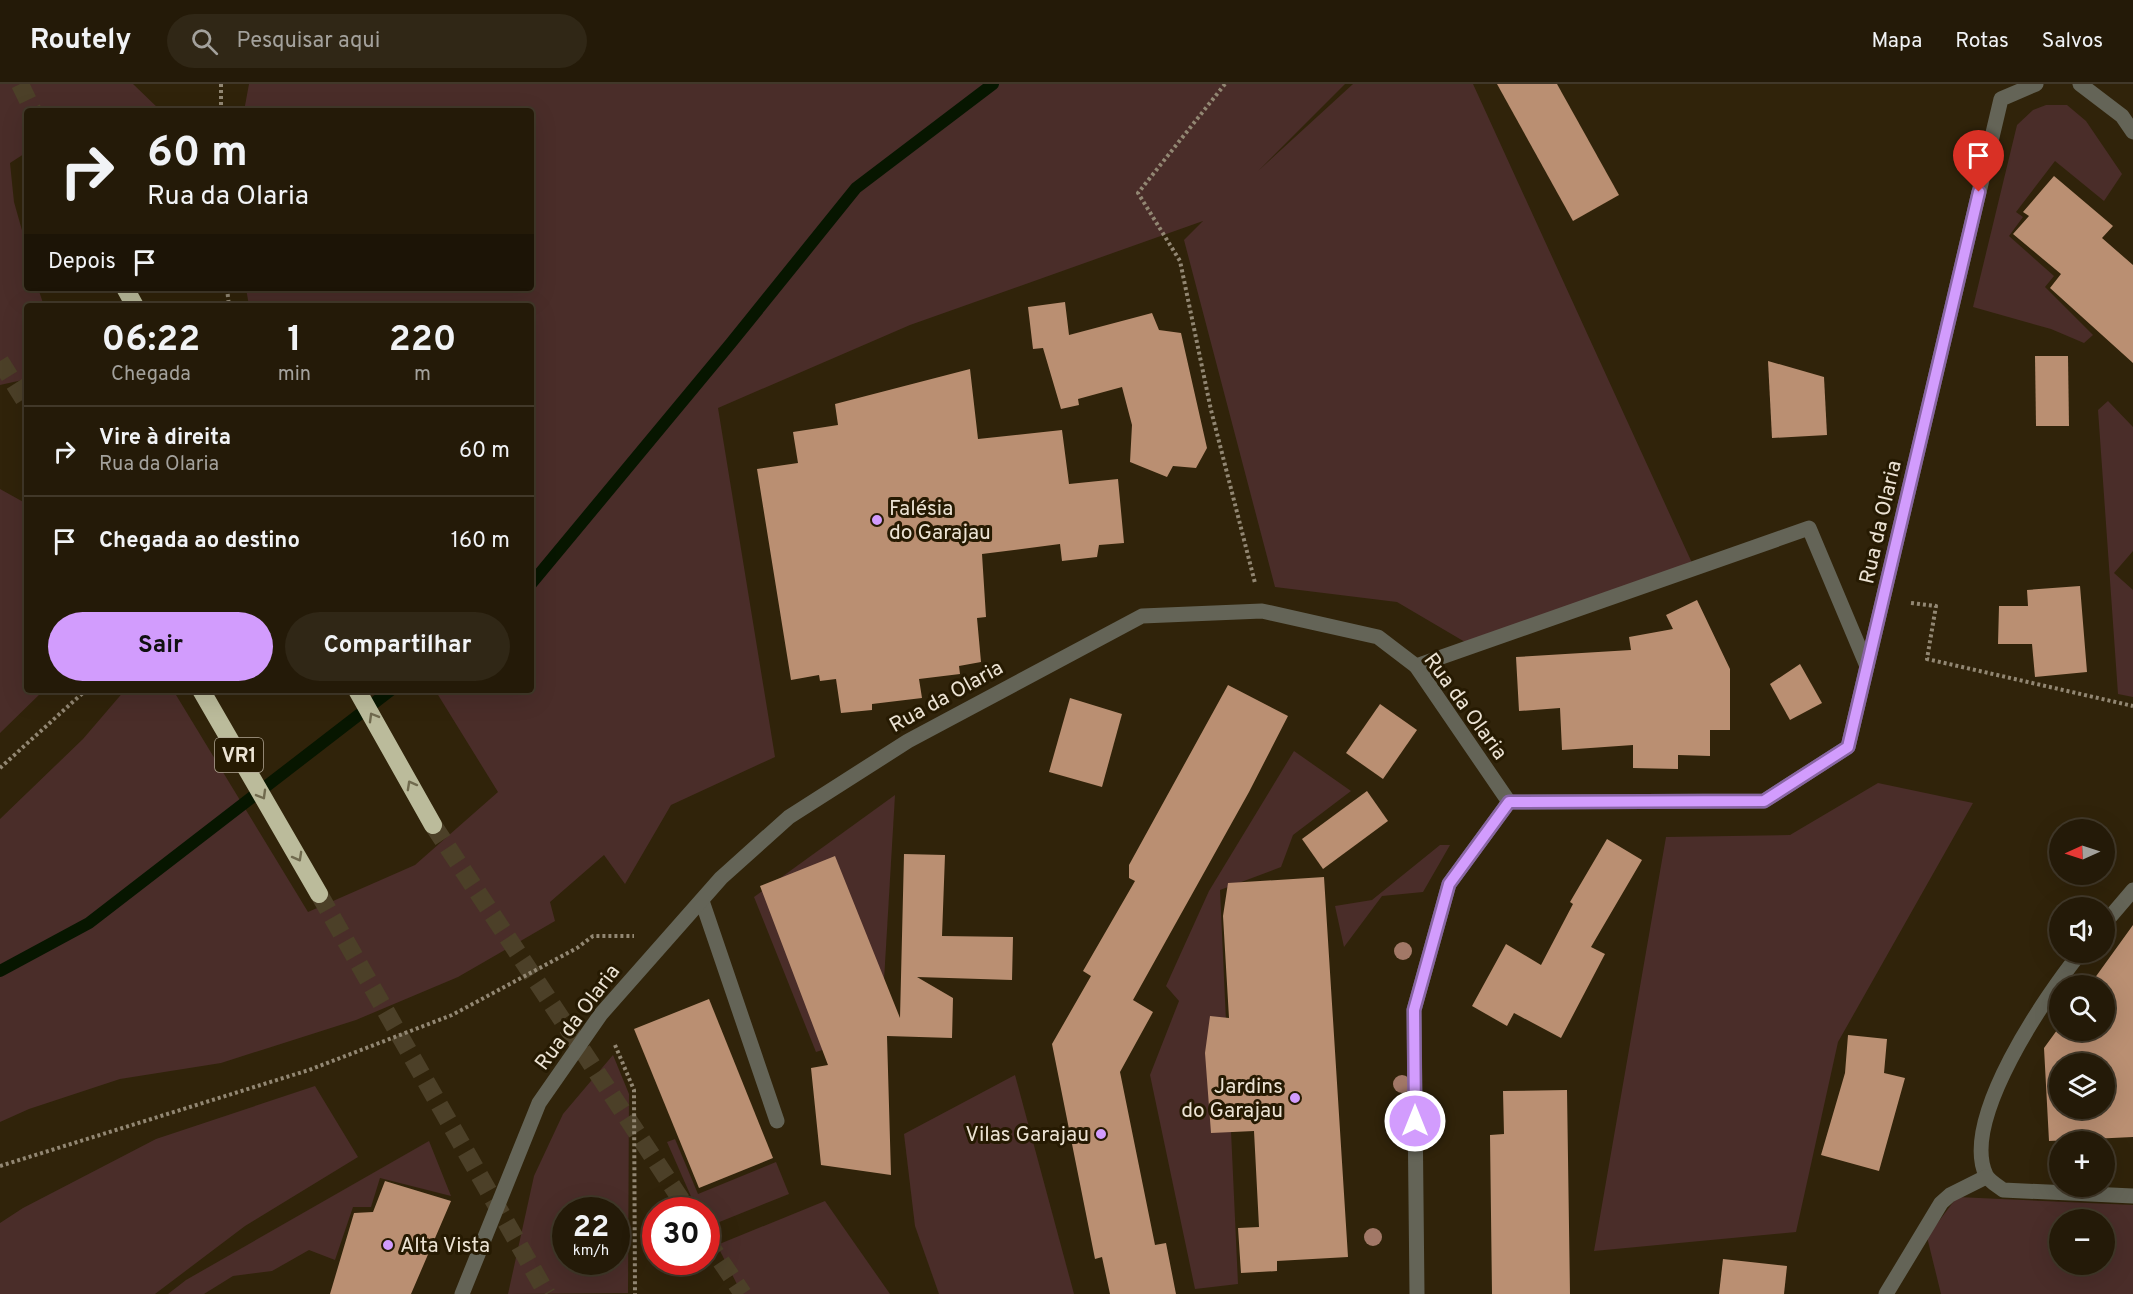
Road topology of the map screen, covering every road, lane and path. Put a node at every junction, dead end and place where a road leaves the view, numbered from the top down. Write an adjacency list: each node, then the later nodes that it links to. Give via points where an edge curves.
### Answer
1 (221, 84): 5 (path)
2 (1224, 84): 7 (path, via 1138,193 1180,261 1211,410)
3 (2036, 84): 10 (street, Rua da Olaria, via 2001,99)
4 (2080, 84): 6 (street, via 2122,116)
5 (221, 108)
6 (2133, 132)
7 (1257, 592)
8 (1907, 603): 14 (path, via 1936,606 1928,659)
9 (1416, 666): 10 (street, via 1809,528); 16 (street, Rua da Olaria); 20 (street, Rua da Olaria, via 1378,637 1262,611 1142,616 908,741 799,811 721,878)
10 (1867, 666): 16 (street, Rua da Olaria, via 1848,747 1764,801)
11 (83, 693): 15 (path)
12 (203, 693): 19 (highway, VR1, one-way to 19)
13 (359, 693): 17 (highway, one-way to 13)
14 (2133, 706)
15 (0, 768)
16 (1509, 802): 31 (street, via 1449,884 1414,1010)
17 (434, 825)
18 (2133, 890): 21 (street)
19 (319, 894)
20 (702, 901): 22 (street, Rua da Olaria); 25 (street)
21 (2115, 911)
22 (659, 947): 26 (path, via 641,936 593,936 453,1015 309,1070); 29 (street, Rua da Olaria, via 601,1014 539,1103)
23 (2072, 963): 27 (street, via 2053,986 1995,1088 1980,1147)
24 (615, 1045): 30 (path, via 634,1090)
25 (777, 1121)
26 (0, 1166)
27 (1986, 1177): 28 (street, via 2003,1190); 32 (street, via 1941,1203)
28 (2133, 1196)
29 (462, 1294)
30 (635, 1294)
31 (1417, 1294)
32 (1886, 1294)

